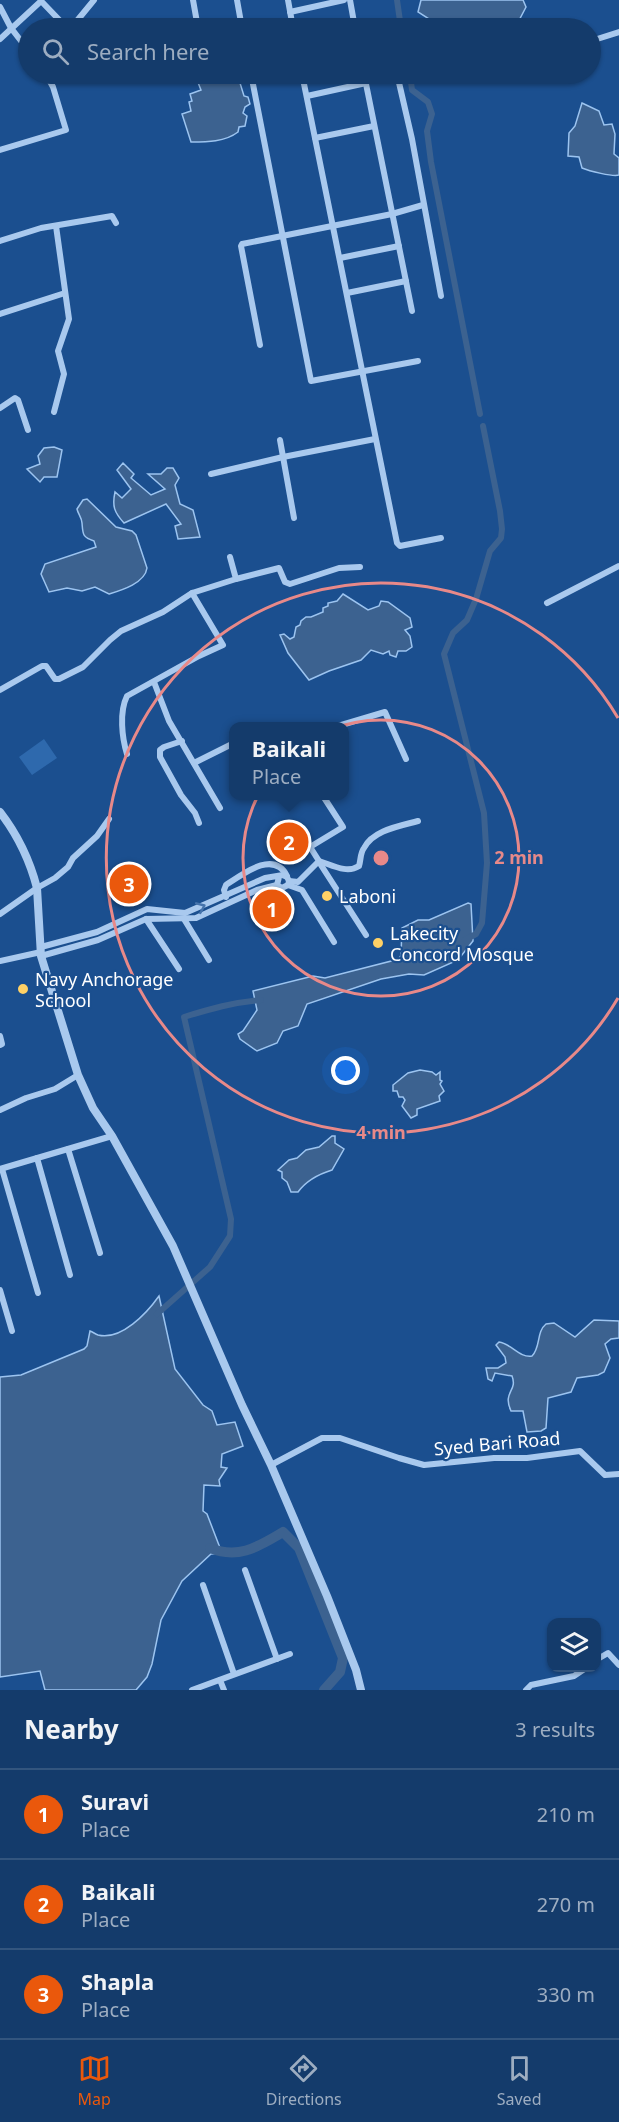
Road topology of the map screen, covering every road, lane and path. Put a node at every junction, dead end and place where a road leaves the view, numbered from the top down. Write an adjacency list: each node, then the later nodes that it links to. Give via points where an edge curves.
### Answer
1 (94, 0): 11 (street)
2 (193, 0): 12 (street)
3 (237, 0): 13 (street)
4 (288, 0): 8 (street)
5 (344, 0): 8 (street)
6 (350, 0): 15 (street)
7 (0, 7): 17 (street)
8 (290, 12): 14 (street)
9 (23, 18): 10 (street, via 40,2)
10 (59, 18)
11 (78, 18)
12 (196, 18)
13 (240, 18)
14 (292, 18)
15 (353, 18)
16 (18, 22): 17 (street)
17 (12, 28): 19 (street); 20 (street)
18 (619, 32): 21 (street)
19 (18, 36)
20 (0, 39)
21 (601, 39)
22 (51, 84): 31 (street, via 66,130)
23 (253, 84): 37 (street)
24 (304, 84): 28 (street)
25 (361, 84): 28 (street)
26 (366, 84): 29 (street)
27 (399, 84): 32 (street)
28 (307, 96): 30 (street)
29 (374, 126): 30 (street); 33 (street)
30 (315, 138): 35 (street)
31 (0, 150)
32 (423, 205): 33 (street); 44 (street)
33 (392, 214): 35 (street); 39 (street)
34 (116, 223): 36 (street, via 112,216)
35 (333, 225): 37 (street); 40 (street)
36 (56, 226): 38 (street); 42 (street)
37 (283, 235): 47 (street, via 241,246); 49 (street, via 311,381)
38 (0, 241)
39 (399, 246): 40 (street); 41 (street)
40 (340, 258): 43 (street)
41 (406, 281): 43 (street); 45 (street)
42 (65, 293): 46 (street); 51 (street, via 69,319 58,351 64,374)
43 (347, 293): 49 (street)
44 (441, 296)
45 (412, 311)
46 (0, 314)
47 (260, 345)
48 (418, 361): 49 (street)
49 (362, 372): 53 (street)
50 (0, 408): 52 (street, via 10,400 18,400)
51 (54, 412)
52 (28, 430)
53 (375, 439): 55 (street); 58 (street, via 397,543 400,546)
54 (280, 440): 55 (street)
55 (283, 456): 56 (street); 57 (street)
56 (211, 474)
57 (294, 518)
58 (441, 538)
59 (230, 558): 62 (street)
60 (619, 566): 64 (street)
61 (360, 567): 62 (street, via 339,568 290,584 279,568)
62 (236, 579): 63 (street)
63 (192, 592): 65 (street, via 222,645); 66 (street, via 163,612 121,631 84,667 55,679 42,666)
64 (547, 603)
65 (154, 682): 68 (street, via 169,721); 70 (street, via 124,702)
66 (0, 690)
67 (349, 723): 71 (street, via 385,712)
68 (182, 741): 72 (street); 78 (street, via 164,747 159,757)
69 (229, 746): 72 (street)
70 (127, 754)
71 (406, 759)
72 (194, 763): 74 (street)
73 (326, 800): 80 (street, via 343,827)
74 (220, 808)
75 (0, 812): 85 (street, via 16,836)
76 (109, 819): 85 (street, via 68,867)
77 (418, 821): 81 (street, via 392,828 368,842 359,866 354,869)
78 (199, 823)
79 (296, 825): 80 (street)
80 (310, 847): 81 (street)
81 (319, 861): 83 (street, via 298,882); 95 (street)
82 (279, 877): 83 (street, via 283,875); 84 (street); 86 (street, via 265,879)
83 (288, 881): 84 (street, via 282,888); 86 (street, via 283,868 276,863 267,864 226,885); 97 (street, via 302,890)
84 (278, 885): 86 (street)
85 (37, 888): 88 (street); 98 (street)
86 (227, 899): 87 (street, one-way to 86, via 184,913); 91 (street, via 196,918)
87 (162, 910): 90 (street); 92 (street, via 147,909)
88 (0, 914)
89 (146, 919): 90 (street); 93 (street); 101 (street)
90 (162, 919): 91 (street)
91 (184, 919): 99 (street)
92 (119, 922): 93 (street); 94 (street)
93 (122, 929): 96 (street)
94 (97, 932): 96 (street); 98 (street)
95 (366, 935)
96 (98, 940): 98 (street)
97 (334, 942)
98 (41, 952): 100 (street); 104 (street)
99 (209, 960)
100 (0, 961)
101 (179, 969)
102 (0, 1036): 103 (street)
103 (0, 1045)
104 (78, 1075): 105 (street, via 55,1089); 106 (street)
105 (0, 1110)
106 (112, 1136): 107 (street); 115 (street, via 172,1246)
107 (68, 1149): 108 (street); 110 (street)
108 (37, 1158): 109 (street); 111 (street)
109 (1, 1169): 113 (street)
110 (100, 1253)
111 (70, 1275)
112 (0, 1290): 114 (street)
113 (38, 1293)
114 (12, 1331)
115 (272, 1465): 116 (street, Syed Bari Road, via 322,1438 340,1437 424,1465 580,1451 605,1475); 128 (street)
116 (619, 1474)
117 (245, 1570): 121 (street)
118 (203, 1585): 124 (street)
119 (290, 1654): 121 (street)
120 (601, 1657): 122 (street, via 608,1653)
121 (277, 1659): 124 (street)
122 (619, 1665)
123 (580, 1672): 129 (street, via 531,1685)
124 (234, 1674): 125 (street)
125 (220, 1680): 126 (street); 127 (street)
126 (192, 1690)
127 (224, 1690)
128 (361, 1690)
129 (526, 1690)

